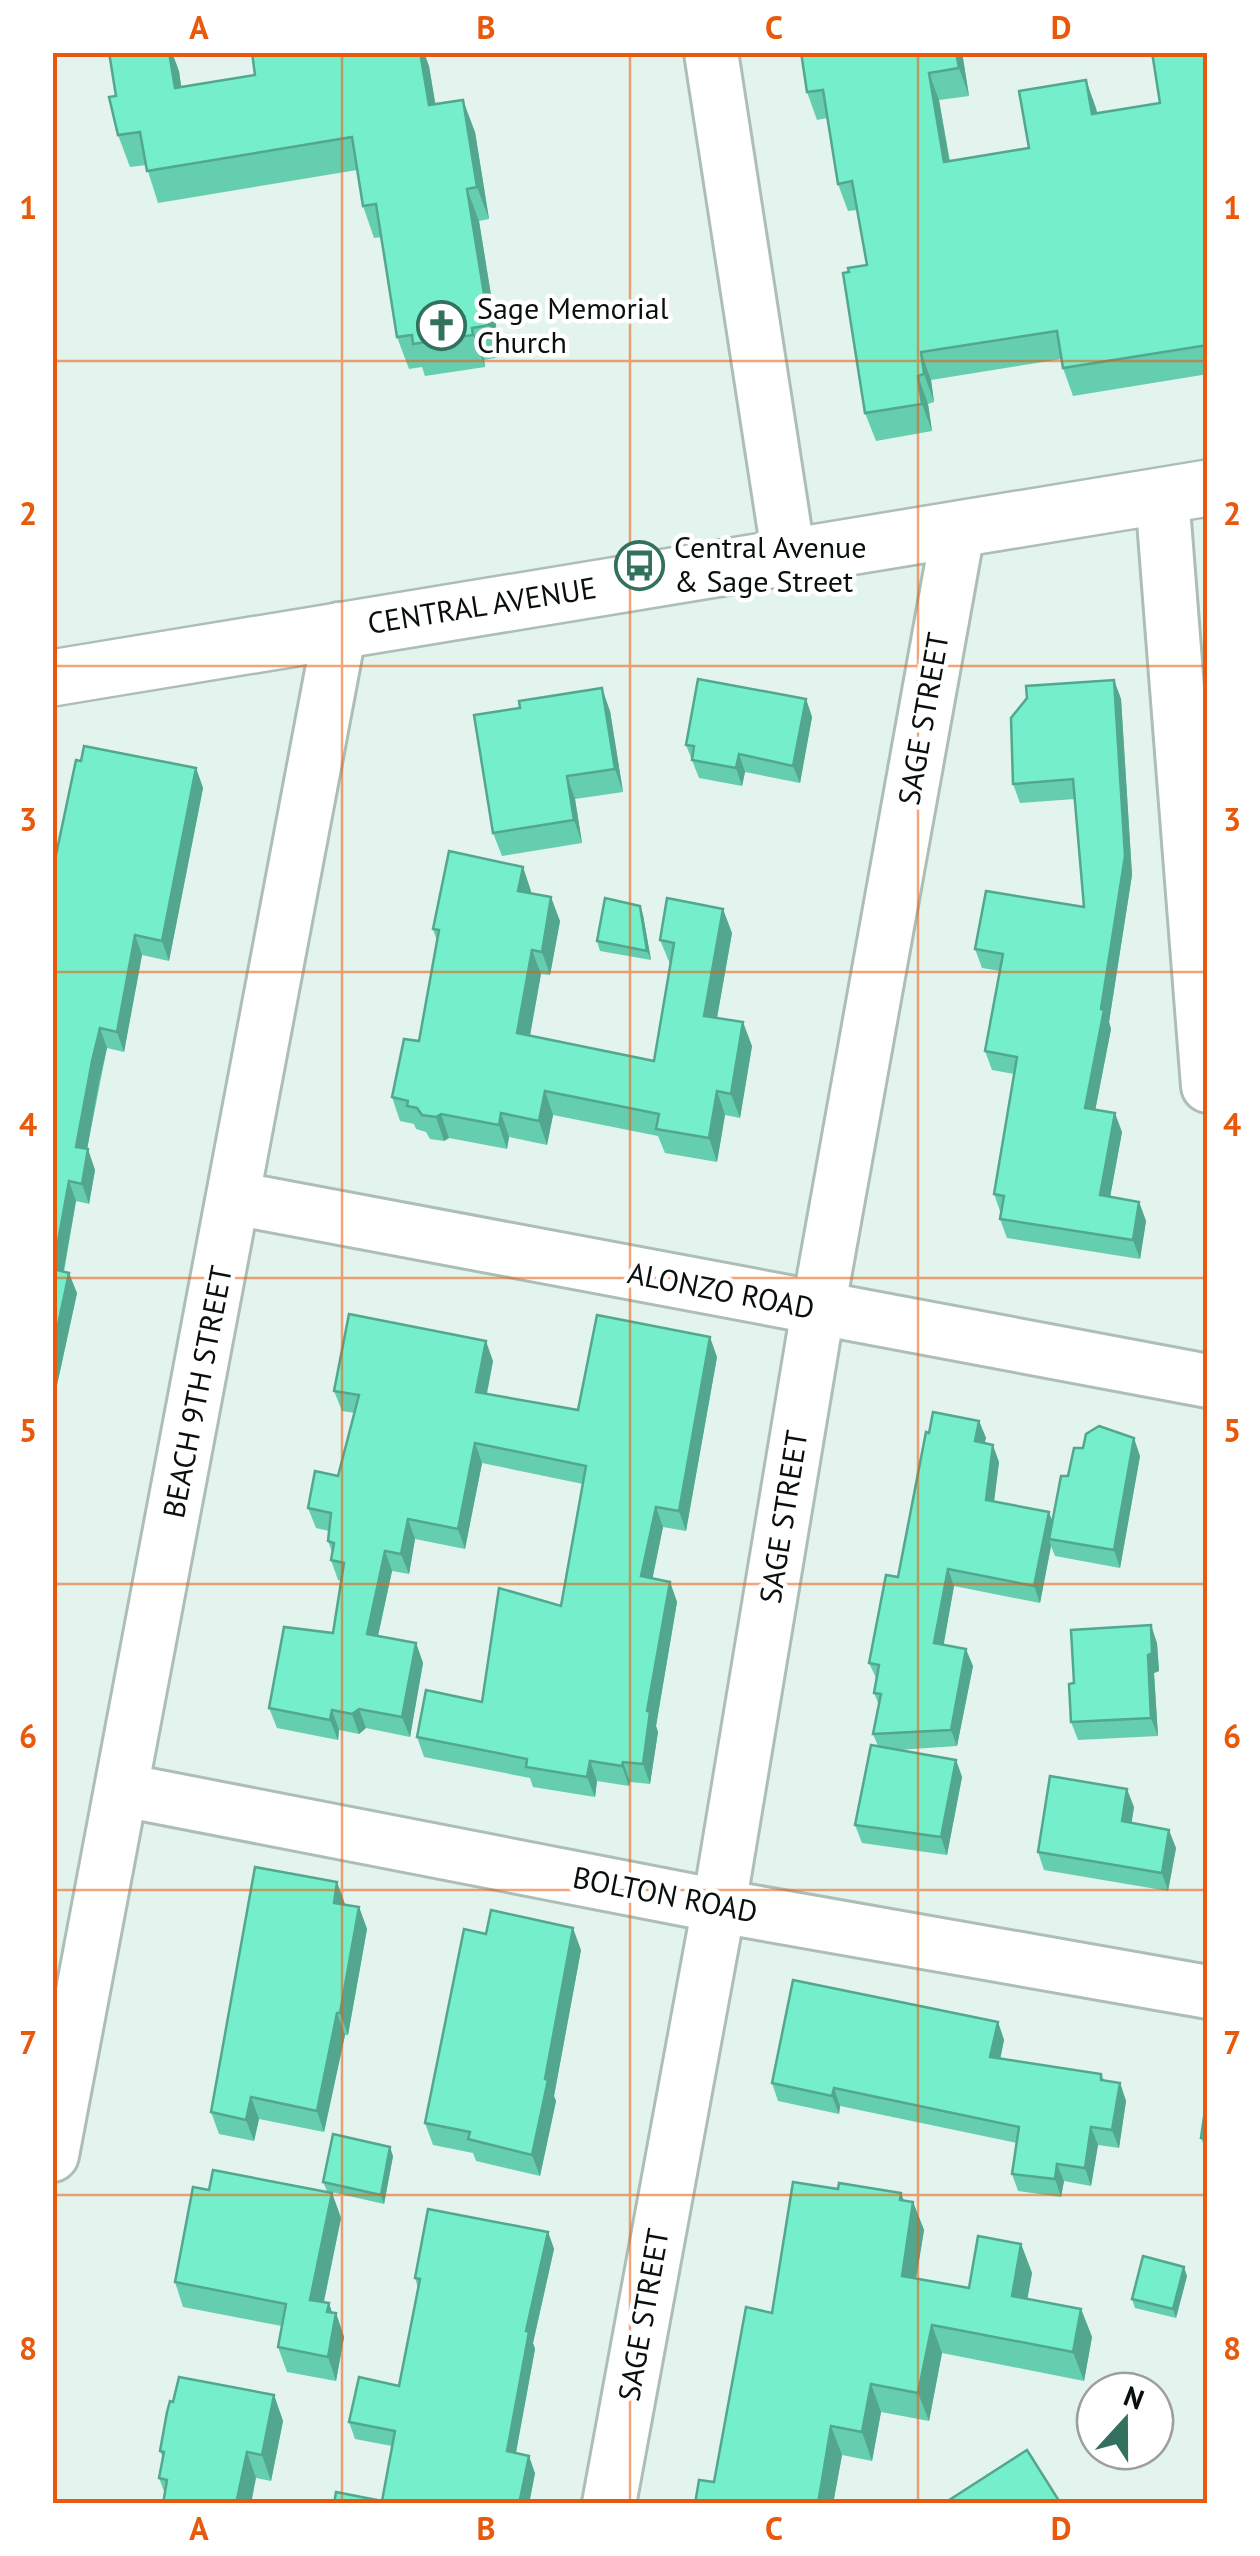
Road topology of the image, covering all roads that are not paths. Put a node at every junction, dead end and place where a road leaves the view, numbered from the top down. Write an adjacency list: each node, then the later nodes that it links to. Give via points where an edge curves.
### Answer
1 (711, 52): 4 (street)
2 (1185, 492): 3 (street, CENTRAL AVENUE); 7 (street)
3 (958, 531): 4 (street, CENTRAL AVENUE); 9 (street, SAGE STREET)
4 (789, 558): 5 (street, CENTRAL AVENUE)
5 (340, 629): 6 (street, CENTRAL AVENUE); 8 (street, BEACH 9TH STREET)
6 (52, 678)
7 (1208, 1086)
8 (234, 1198): 9 (street, ALONZO ROAD); 11 (street, BEACH 9TH STREET)
9 (818, 1310): 10 (street, ALONZO ROAD); 12 (street, SAGE STREET)
10 (1208, 1381)
11 (123, 1790): 12 (street, BOLTON ROAD); 14 (street, BEACH 9TH STREET)
12 (719, 1906): 13 (street, BOLTON ROAD); 15 (street, SAGE STREET)
13 (1208, 1992)
14 (52, 2154)
15 (609, 2504)

